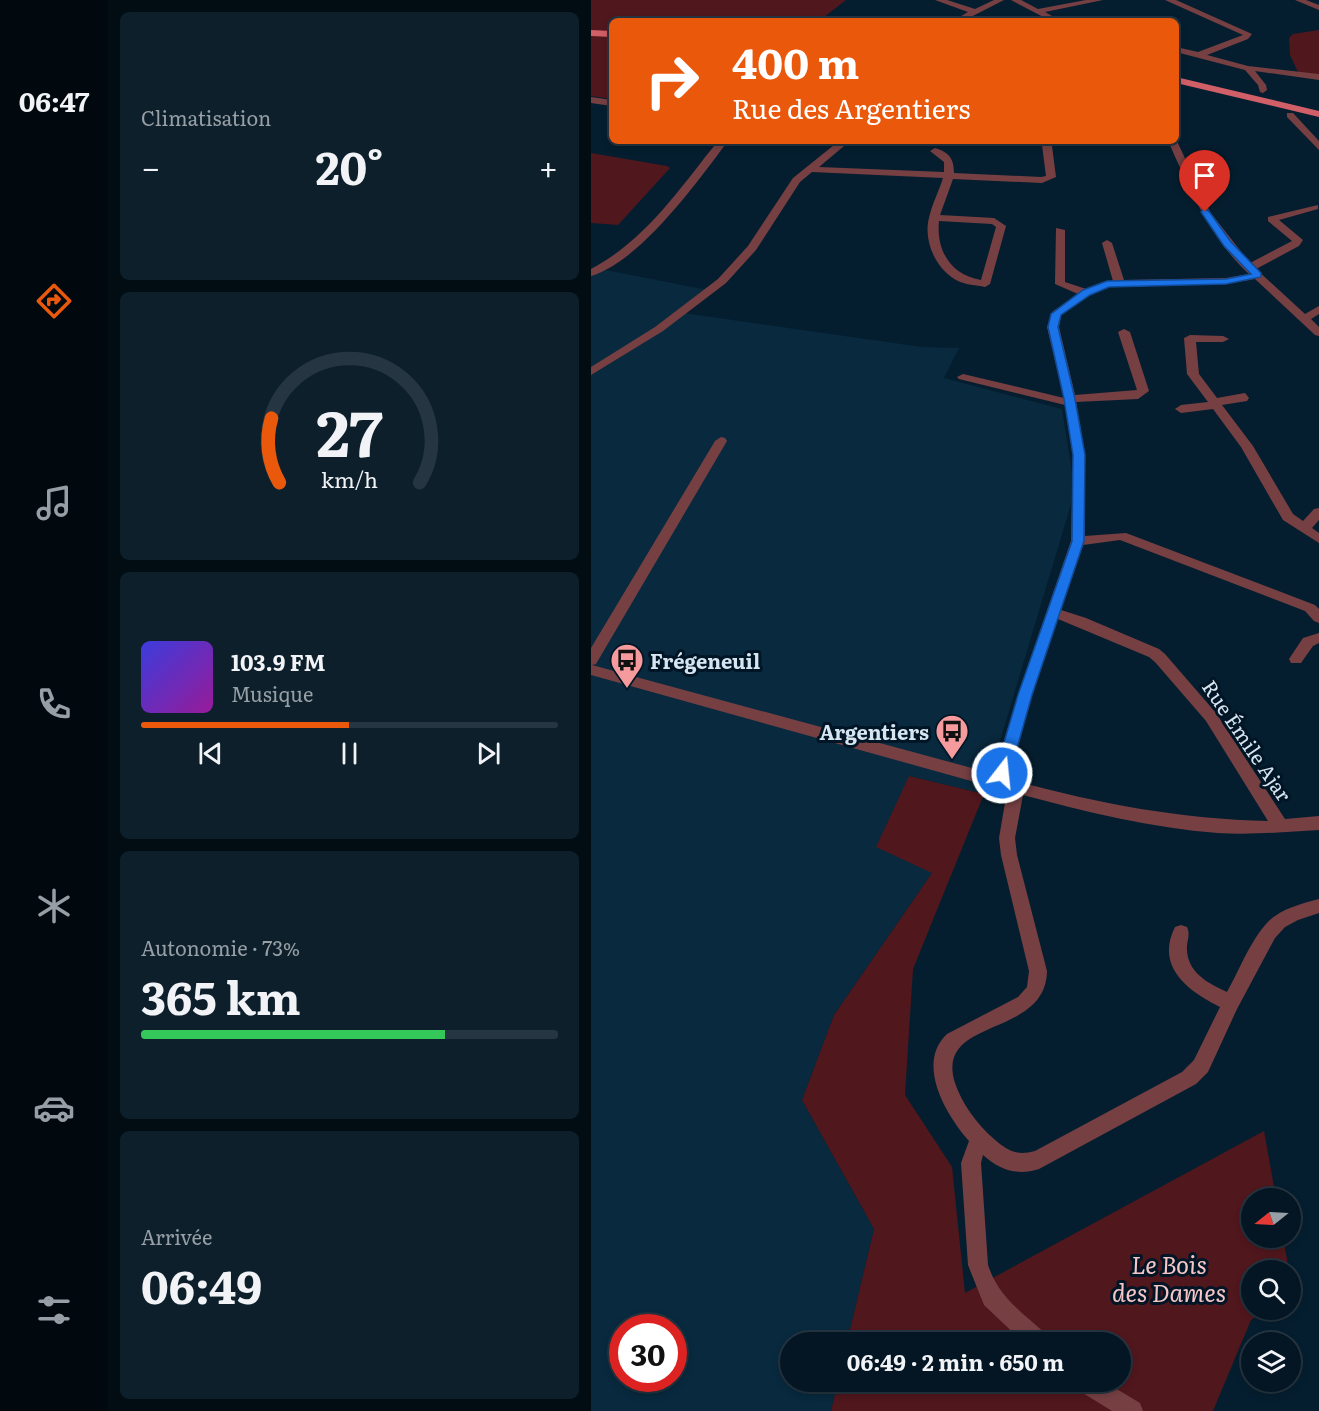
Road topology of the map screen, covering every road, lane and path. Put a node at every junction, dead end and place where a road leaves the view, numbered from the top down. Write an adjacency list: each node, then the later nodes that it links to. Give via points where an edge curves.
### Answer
1 (939, 0): 9 (street)
2 (1000, 0): 9 (street)
3 (1015, 0): 8 (street)
4 (1099, 0): 8 (street)
5 (1169, 0): 15 (street, via 1248,34)
6 (1299, 0): 7 (street)
7 (1319, 8)
8 (1038, 11): 11 (street)
9 (975, 12): 10 (street)
10 (963, 18)
11 (1051, 18)
12 (591, 35): 13 (main road)
13 (609, 36)
14 (1179, 50): 15 (street)
15 (1201, 54): 16 (street)
16 (1248, 68): 17 (street); 20 (street)
17 (1319, 77)
18 (1179, 79): 23 (main road)
19 (1179, 79): 25 (main road)
20 (1263, 90)
21 (591, 100): 22 (street)
22 (609, 103)
23 (1279, 105): 24 (main road); 26 (street)
24 (1304, 111): 25 (main road); 26 (street)
25 (1319, 112)
26 (1290, 115): 31 (street)
27 (721, 144): 40 (street, via 641,240 618,259)
28 (841, 144): 33 (street)
29 (1048, 144): 34 (street, via 1051,177 1042,180)
30 (1174, 144): 39 (street, via 1205,212)
31 (1319, 147)
32 (935, 151): 34 (street, via 949,161)
33 (811, 169): 34 (street); 48 (street, via 796,180 751,248 722,281)
34 (949, 176): 36 (street)
35 (1318, 207): 39 (street, via 1272,219 1298,240)
36 (935, 218): 36 (street, via 932,231 936,251 946,266 962,279 985,284 1001,226 994,221)
37 (1060, 230): 42 (street, via 1060,284)
38 (1107, 243): 41 (street)
39 (1254, 272): 41 (street, via 1226,281); 44 (street)
40 (591, 273)
41 (1119, 283): 42 (street)
42 (1086, 292): 51 (street, via 1056,314 1053,327)
43 (1319, 309): 44 (street)
44 (1304, 319): 46 (street)
45 (1124, 332): 51 (street, via 1143,391 1138,395)
46 (1319, 333)
47 (1223, 339): 52 (street, via 1190,338 1193,374)
48 (591, 372)
49 (963, 376): 51 (street)
50 (1241, 395): 52 (street, via 1243,398 1218,401)
51 (1070, 401): 58 (street, via 1079,455)
52 (1217, 405): 53 (street); 56 (street, via 1247,446 1288,517)
53 (1181, 408)
54 (721, 441): 63 (street)
55 (1319, 512): 56 (street)
56 (1304, 528): 57 (street)
57 (1319, 539)
58 (1078, 541): 59 (street); 60 (street, via 1121,536 1310,608)
59 (1053, 612): 65 (street, via 1025,695); 67 (street, Rue Émile Ajar, via 1160,658 1211,717)
60 (1319, 618)
61 (1319, 638): 62 (street, via 1308,642)
62 (1296, 659)
63 (591, 660)
64 (591, 670): 65 (street)
65 (1008, 785): 67 (street, via 1120,813 1190,824); 71 (street, via 1009,855 1038,971 1038,987 1025,1003 959,1037 949,1045 944,1057 943,1078 950,1100)
66 (1319, 822): 67 (street)
67 (1281, 827)
68 (1319, 906): 70 (street, via 1293,914 1269,933)
69 (1181, 932): 70 (street, via 1178,959 1185,975)
70 (1231, 1003): 71 (street, via 1201,1066 1189,1078 1039,1159 1020,1164 1008,1161)
71 (981, 1141): 72 (street, via 971,1163 978,1265 991,1298)
72 (1027, 1332)
73 (1102, 1392): 74 (street)
74 (1132, 1411)

